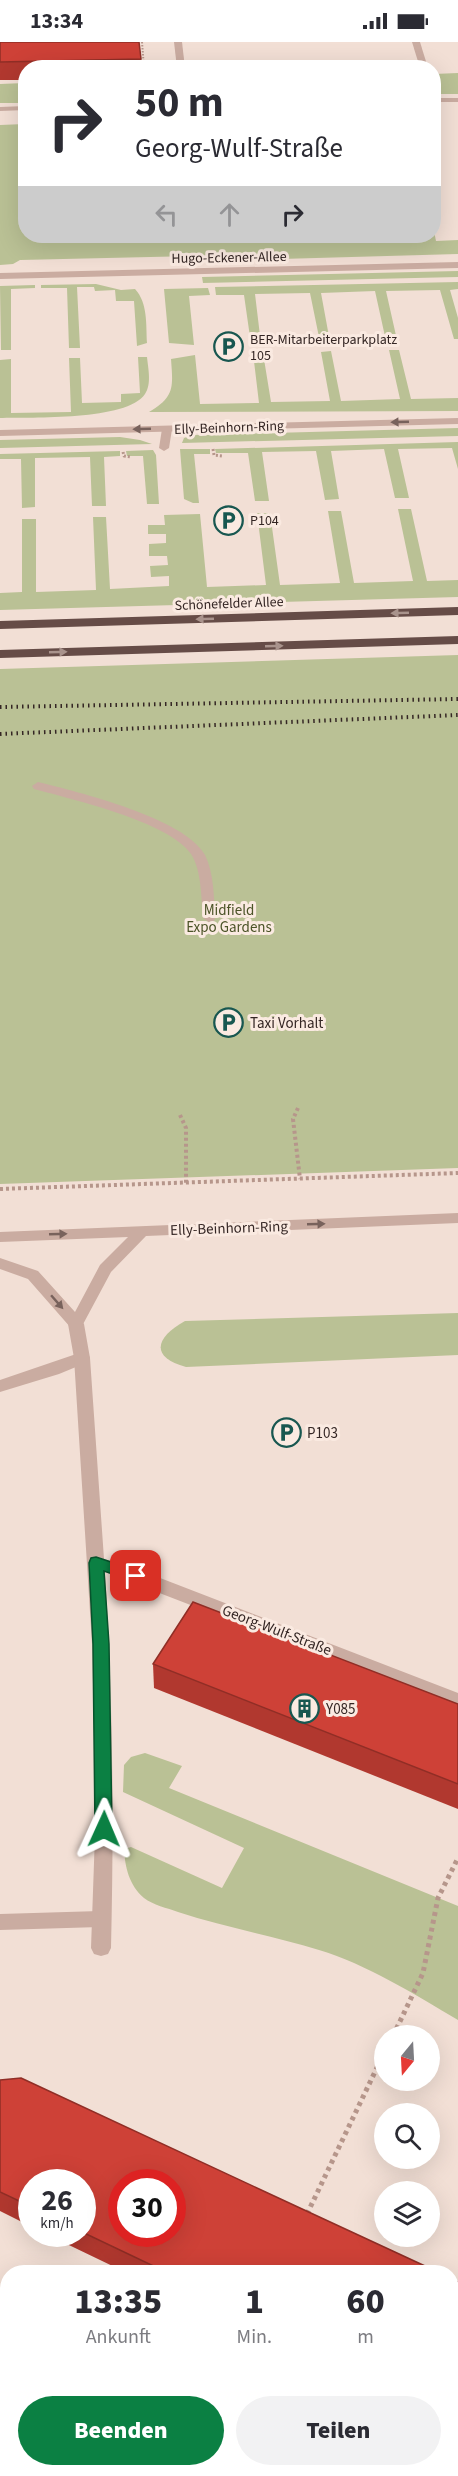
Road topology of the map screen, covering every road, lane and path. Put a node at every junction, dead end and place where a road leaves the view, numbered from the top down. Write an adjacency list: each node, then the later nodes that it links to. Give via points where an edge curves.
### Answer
1 (142, 42): 4 (path)
2 (178, 42): 5 (street)
3 (416, 42): 6 (street)
4 (143, 60)
5 (180, 60)
6 (422, 60)
7 (441, 99): 8 (street)
8 (458, 100)
9 (18, 108): 10 (street)
10 (0, 109)
11 (458, 265): 12 (street, Hugo-Eckener-Allee)
12 (0, 276)
13 (458, 421): 14 (street, Elly-Beinhorn-Ring, one-way to 14)
14 (167, 429): 15 (street, Elly-Beinhorn-Ring, one-way to 15); 16 (street)
15 (0, 434)
16 (164, 448)
17 (458, 611): 18 (highway, Schönefelder Allee, one-way to 18)
18 (0, 625)
19 (458, 640): 20 (highway, one-way to 19)
20 (0, 654)
21 (38, 786): 22 (street, via 155,823 184,839 198,853)
22 (209, 918)
23 (298, 1108): 26 (path, via 293,1119)
24 (180, 1115): 27 (path, via 186,1128)
25 (458, 1173): 26 (path)
26 (300, 1179): 27 (path)
27 (186, 1183): 28 (path)
28 (0, 1189)
29 (458, 1218): 30 (street, Elly-Beinhorn-Ring, one-way to 29)
30 (142, 1231): 31 (street, Elly-Beinhorn-Ring, one-way to 30); 33 (street, via 105,1269)
31 (0, 1237)
32 (0, 1263): 33 (street, one-way to 33, via 33,1275)
33 (76, 1324): 34 (street)
34 (82, 1358): 35 (street); 36 (street)
35 (0, 1386)
36 (96, 1563): 37 (street, Georg-Wulf-Straße); 39 (street, via 105,1806)
37 (458, 1701)
38 (458, 1858): 42 (path, via 438,1898 423,1973)
39 (100, 1919): 40 (street); 41 (street)
40 (0, 1922)
41 (101, 1948)
42 (398, 2025)
43 (374, 2074): 44 (path)
44 (305, 2219)

